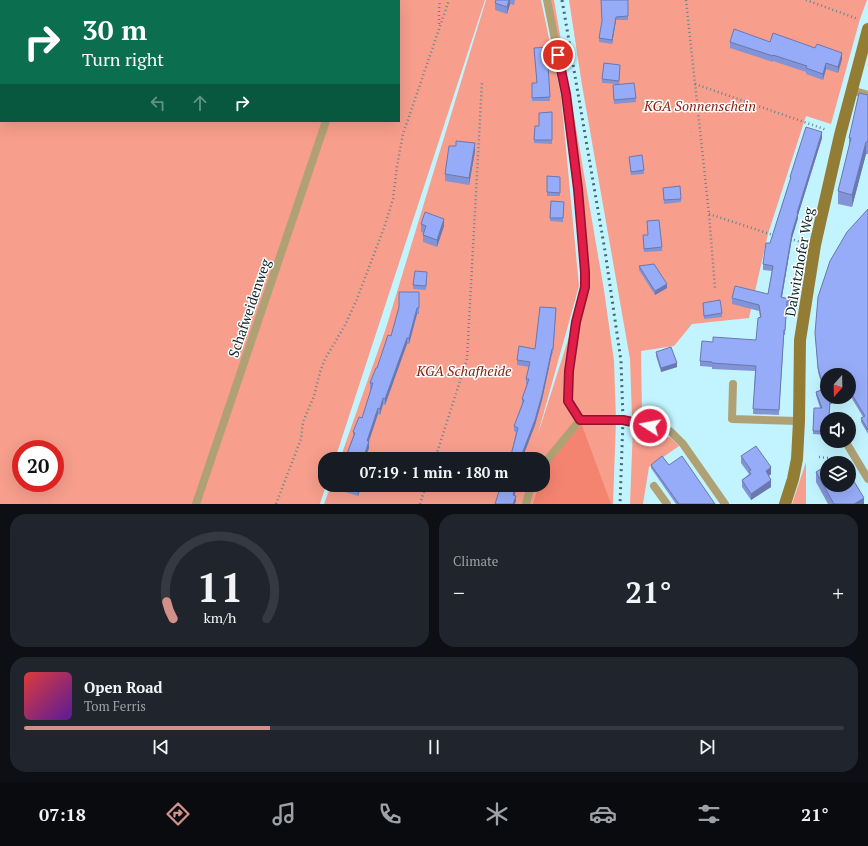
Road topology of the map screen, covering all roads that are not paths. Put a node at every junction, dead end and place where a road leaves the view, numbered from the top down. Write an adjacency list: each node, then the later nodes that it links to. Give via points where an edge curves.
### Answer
1 (547, 0): 7 (lane, via 566,94 585,272 585,287 576,322 568,401)
2 (868, 29): 3 (street, Dalwitzhofer Weg)
3 (851, 90): 4 (lane); 8 (street, Dalwitzhofer Weg, via 815,245 800,340)
4 (868, 95)
5 (326, 122): 14 (lane, Schafweidenweg)
6 (733, 384): 8 (lane, via 732,419)
7 (580, 420): 10 (lane); 17 (lane, via 623,420 664,428 671,432 683,444)
8 (800, 421): 18 (street, Dalwitzhofer Weg, via 797,458)
9 (850, 448): 11 (lane)
10 (550, 456)
11 (868, 479)
12 (654, 486): 16 (lane)
13 (529, 492): 15 (lane)
14 (196, 504)
15 (526, 504)
16 (667, 504)
17 (725, 504)
18 (785, 504)

